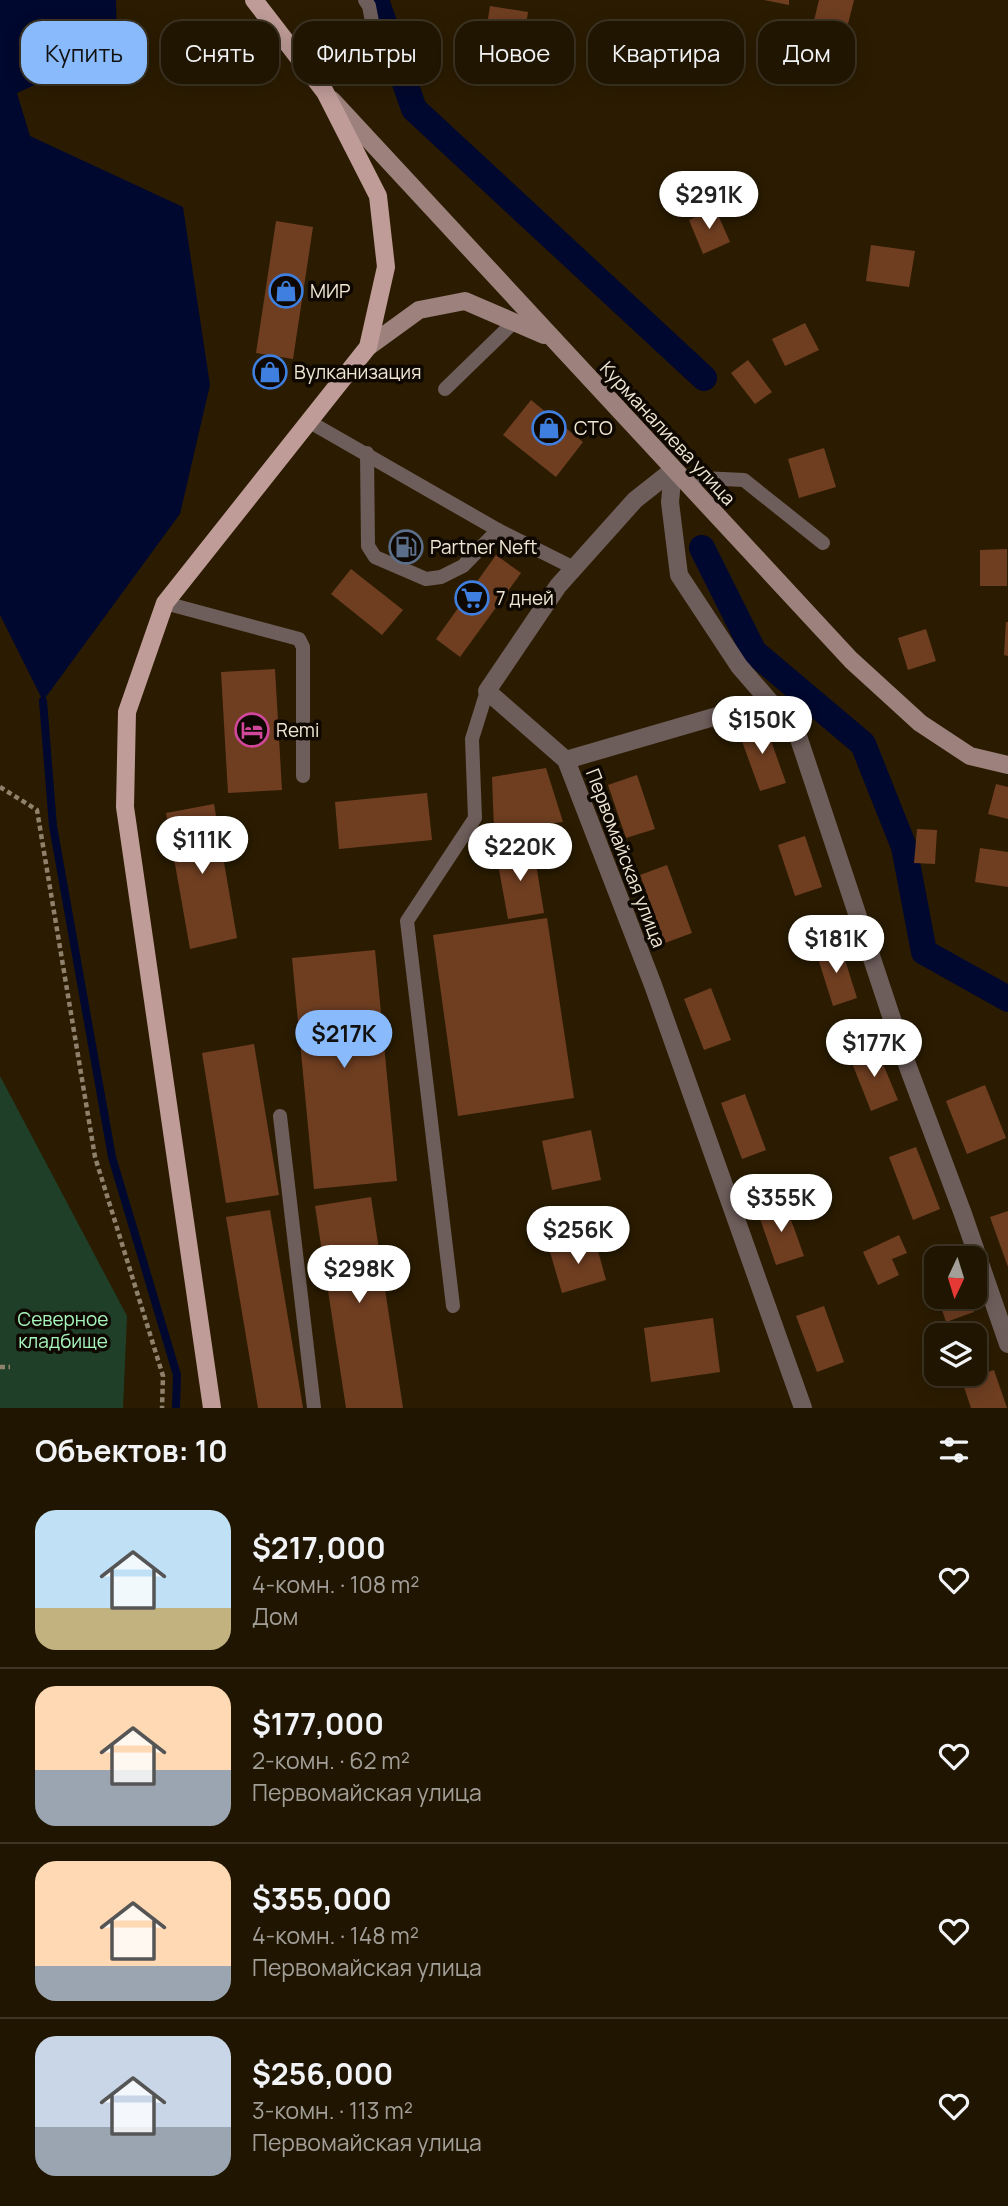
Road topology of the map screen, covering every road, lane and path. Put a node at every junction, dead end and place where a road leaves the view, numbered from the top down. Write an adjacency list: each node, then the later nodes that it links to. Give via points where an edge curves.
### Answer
1 (365, 0): 3 (lane, via 374,32)
2 (261, 2): 3 (main road)
3 (320, 86): 5 (main road, Курманалиева улица); 6 (main road, via 378,196 386,267)
4 (514, 322): 5 (main road); 6 (main road, via 465,301 419,310); 7 (lane)
5 (549, 337): 10 (main road, Курманалиева улица)
6 (368, 347): 8 (main road)
7 (445, 388)
8 (308, 421): 9 (lane); 14 (main road)
9 (367, 453): 11 (lane); 11 (lane, via 368,546 375,557 426,579 441,577 463,566)
10 (677, 474): 12 (lane, via 744,480); 13 (street, via 635,500); 16 (street, via 670,502 680,575 739,666); 18 (main road, Курманалиева улица, via 851,660 920,723 970,756)
11 (498, 530): 13 (lane)
12 (823, 543)
13 (574, 568): 15 (street)
14 (165, 603): 19 (lane, via 299,639 303,647); 27 (main road, via 127,712 125,807)
15 (487, 691): 17 (street, Первомайская улица); 22 (lane, via 472,739 475,818 407,921)
16 (769, 701): 17 (street); 23 (street, via 797,733 908,1067)
17 (566, 761): 29 (street, Первомайская улица, via 653,985)
18 (1008, 765)
19 (303, 776)
20 (0, 787): 26 (path, via 37,810 95,1157 163,1376)
21 (280, 1116): 28 (lane)
22 (453, 1306)
23 (1008, 1344)
24 (0, 1367): 25 (path)
25 (10, 1367)
26 (162, 1408)
27 (212, 1408)
28 (314, 1408)
29 (803, 1408)

